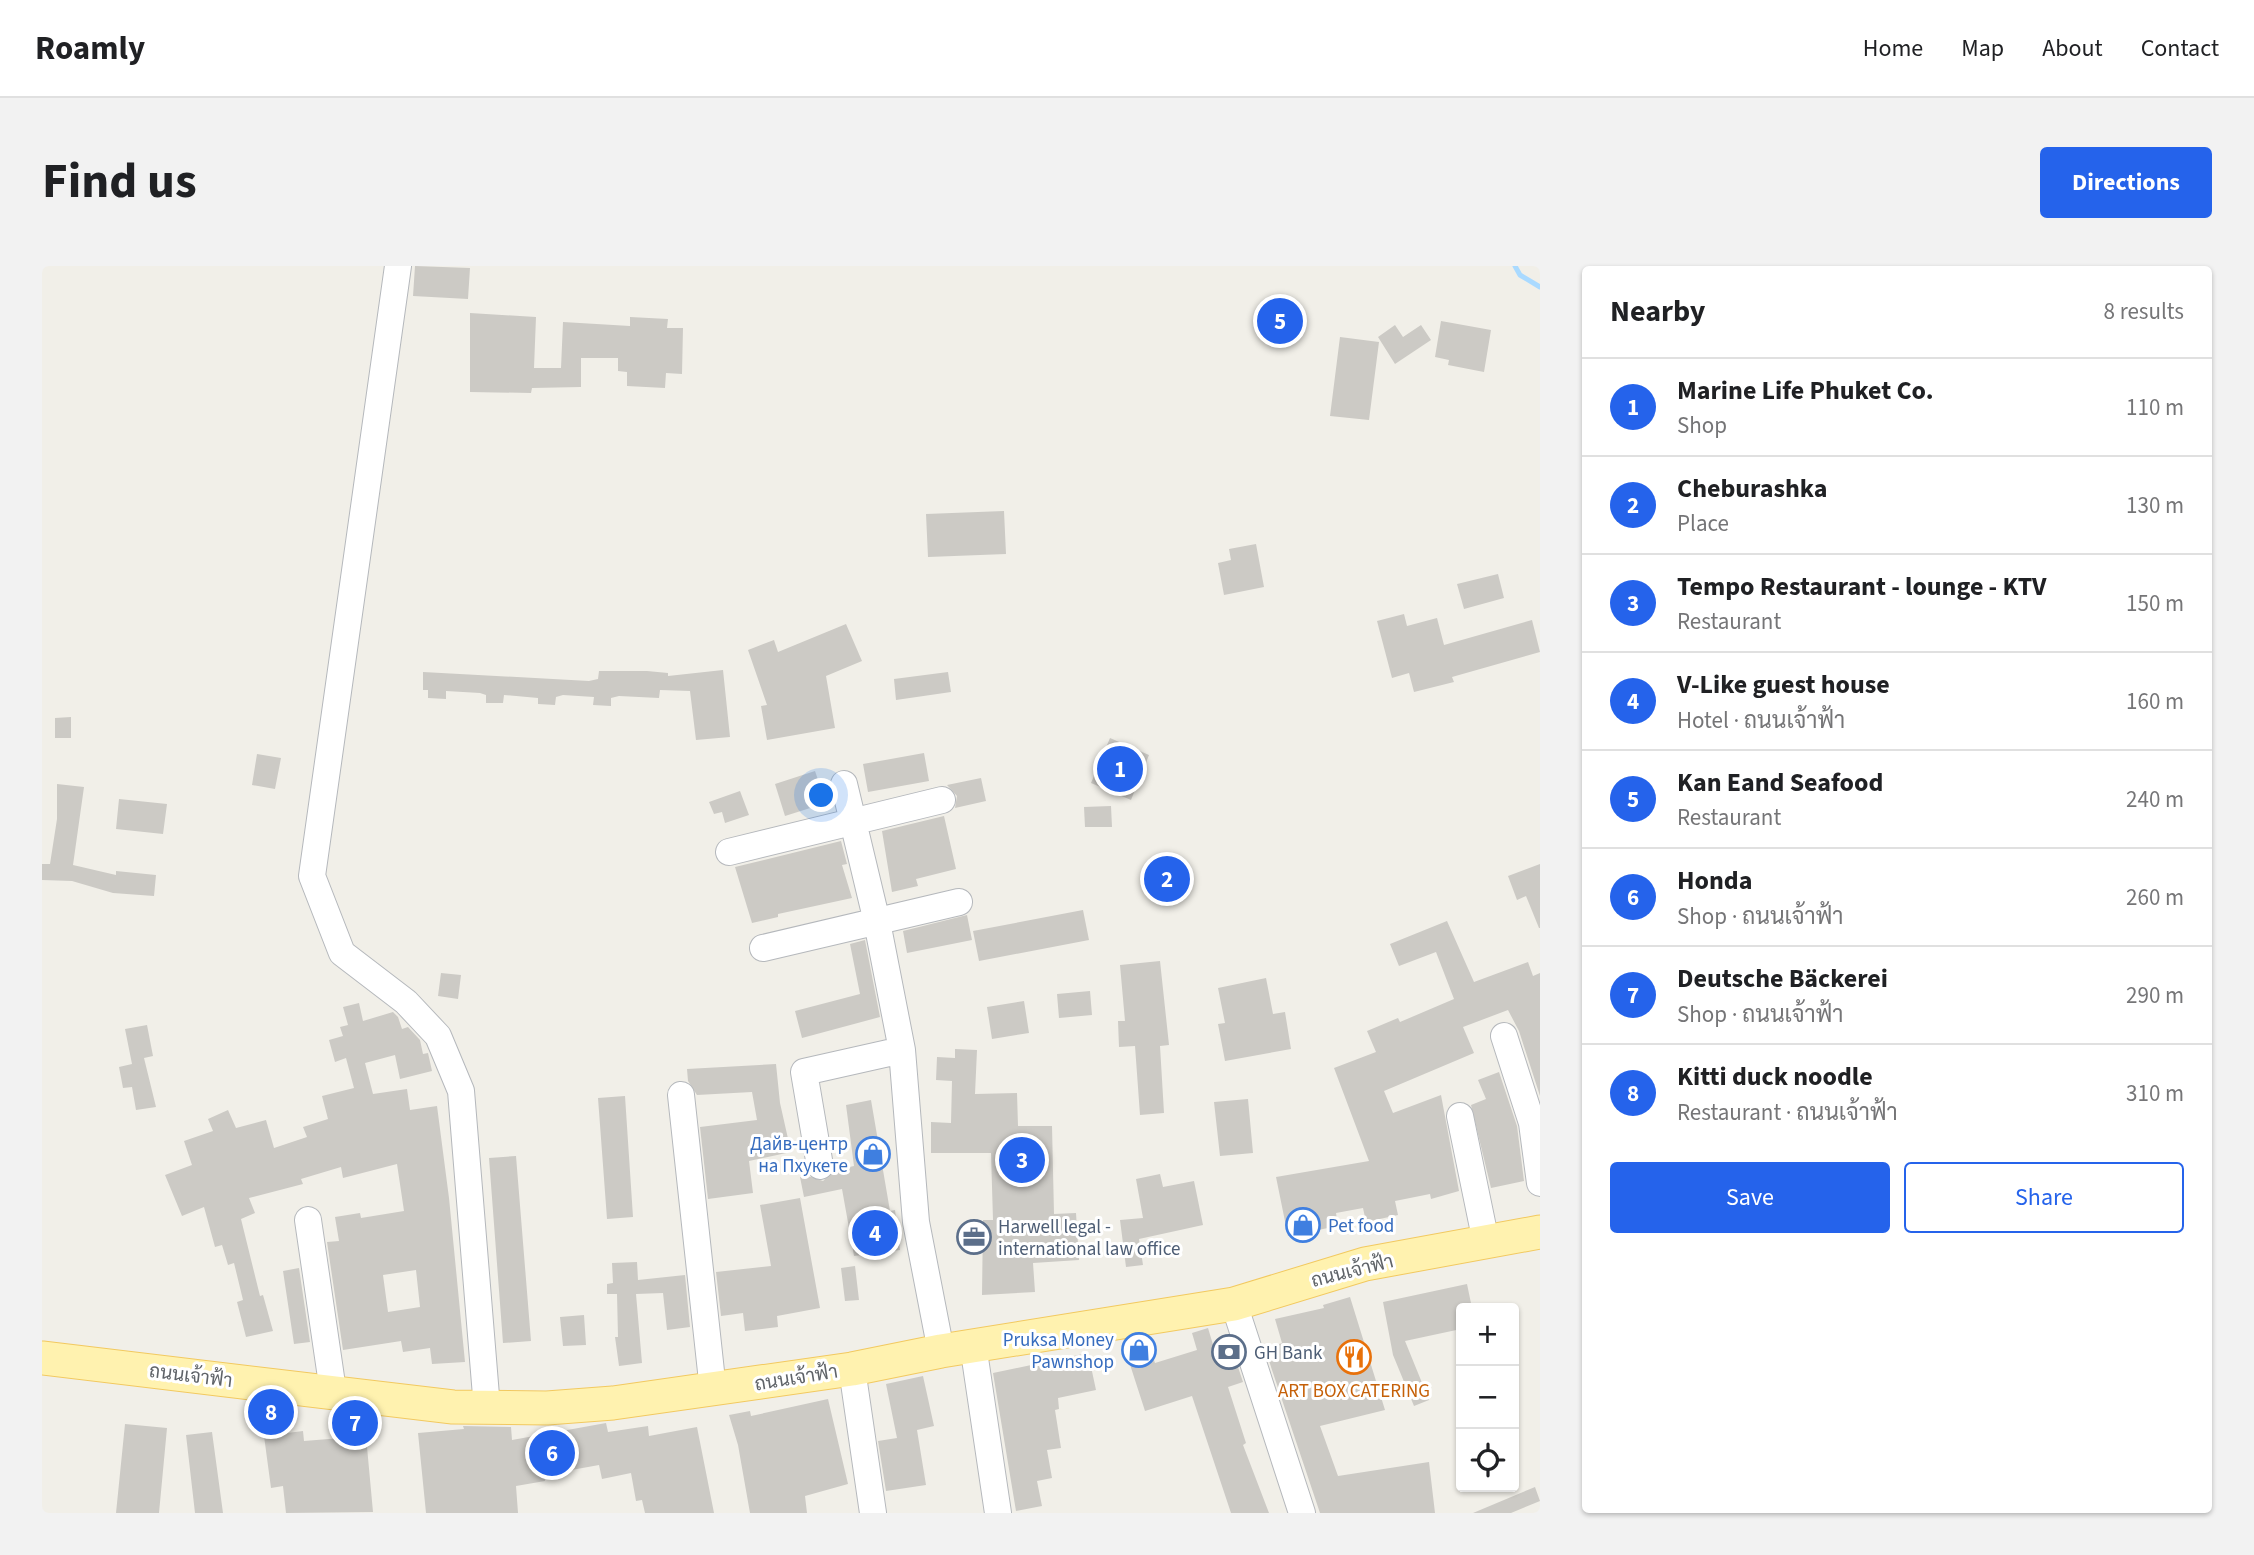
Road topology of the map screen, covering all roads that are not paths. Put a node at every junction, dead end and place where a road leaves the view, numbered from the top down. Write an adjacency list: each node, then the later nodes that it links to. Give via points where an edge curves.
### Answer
1 (398, 266): 24 (street, via 312,876 342,953 406,1002 438,1036 461,1091)
2 (844, 784): 4 (street)
3 (942, 800): 4 (street)
4 (854, 822): 5 (street); 7 (street)
5 (729, 852)
6 (959, 902): 7 (street)
7 (877, 922): 8 (street); 10 (street)
8 (763, 948)
9 (1504, 1037): 14 (street, via 1532,1123)
10 (902, 1050): 13 (street, via 804,1072); 19 (street, via 916,1222)
11 (681, 1096): 22 (street)
12 (1460, 1116): 17 (street)
13 (820, 1166)
14 (1540, 1183)
15 (308, 1220): 23 (street)
16 (1540, 1232): 17 (main road, ถนนเจ้าฟ้า)
17 (1486, 1242): 18 (main road, ถนนเจ้าฟ้า, via 1365,1264)
18 (1234, 1304): 19 (main road, ถนนเจ้าฟ้า); 27 (street)
19 (957, 1348): 21 (main road, ถนนเจ้าฟ้า); 26 (street)
20 (42, 1358): 23 (main road, ถนนเจ้าฟ้า)
21 (852, 1369): 22 (main road, ถนนเจ้าฟ้า); 25 (street)
22 (713, 1390): 24 (main road, ถนนเจ้าฟ้า, via 612,1403)
23 (333, 1391): 24 (main road, ถนนเจ้าฟ้า)
24 (487, 1408)
25 (873, 1513)
26 (998, 1513)
27 (1302, 1513)

